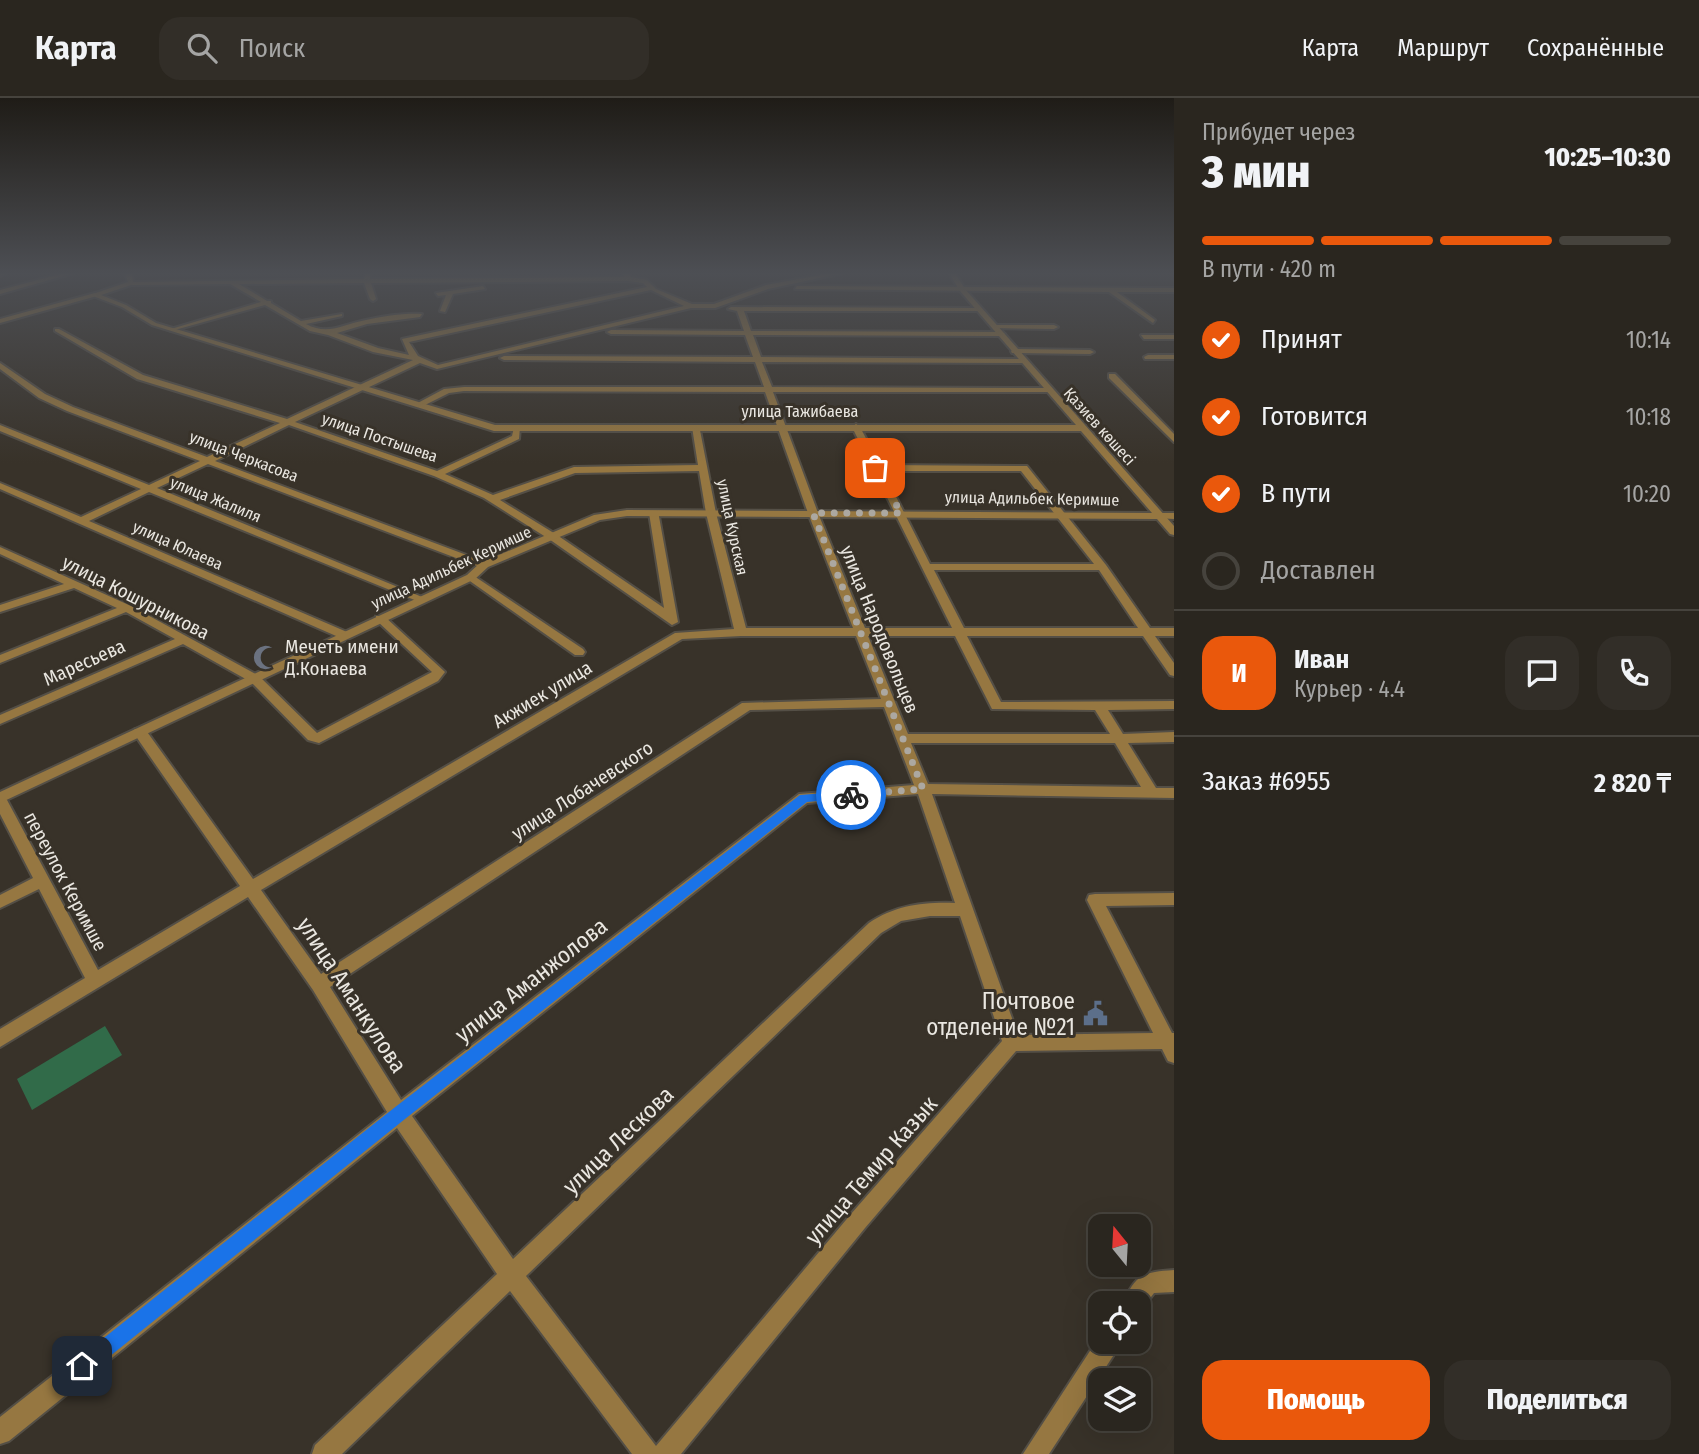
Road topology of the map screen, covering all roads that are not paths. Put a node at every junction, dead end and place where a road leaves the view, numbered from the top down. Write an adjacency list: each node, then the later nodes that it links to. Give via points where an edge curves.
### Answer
1 (68, 336): 24 (street, улица Постышева, via 140,377)
2 (194, 336): 20 (street, улица Тажибаева)
3 (339, 336): 15 (street)
4 (427, 336): 15 (street, via 405,341)
5 (570, 336): 13 (street)
6 (750, 336): 16 (street, улица Народовольцев)
7 (1003, 336): 10 (street, Қазиев көшесі)
8 (1144, 337): 9 (street)
9 (1174, 337)
10 (1015, 351): 11 (street); 17 (street, Қазиев көшесі)
11 (1090, 352)
12 (1148, 356): 14 (street)
13 (486, 357): 15 (street, via 437,367); 16 (street)
14 (1174, 357)
15 (417, 359): 20 (street)
16 (758, 360): 17 (street); 21 (street, улица Народовольцев)
17 (1024, 361): 22 (street, Қазиев көшесі)
18 (0, 365): 32 (street, улица Черкасова, via 42,396 70,409)
19 (1112, 376): 31 (street)
20 (360, 386): 23 (street, улица Тажибаева); 24 (street)
21 (767, 390): 22 (street); 23 (street, via 464,389 447,391); 26 (street, улица Народовольцев)
22 (1049, 390): 29 (street, Қазиев көшесі)
23 (418, 405): 30 (street, улица Тажибаева, via 494,428)
24 (287, 422): 32 (street); 35 (street, улица Постышева)
25 (696, 427): 26 (street, улица Тажибаева); 30 (street, улица Тажибаева); 33 (street, улица Курская)
26 (781, 427): 27 (street, улица Тажибаева); 41 (street, улица Народовольцев)
27 (856, 427): 29 (street, улица Тажибаева); 34 (street)
28 (0, 428): 37 (street, улица Жалиля)
29 (1083, 428): 44 (street, Қазиев көшесі)
30 (517, 429): 35 (street, via 516,437)
31 (1174, 439)
32 (209, 460): 37 (street); 50 (street, улица Черкасова)
33 (704, 468): 38 (street, via 574,470); 40 (street, улица Курская)
34 (875, 468): 42 (street); 43 (street, via 1024,468)
35 (438, 474): 38 (street, улица Постышева)
36 (0, 486): 46 (street, улица Юлаева)
37 (148, 489): 46 (street); 55 (street, улица Жалиля)
38 (492, 499): 48 (street, улица Постышева)
39 (654, 513): 40 (street, улица Адильбек Керимше); 48 (street, улица Адильбек Керимше, via 598,517); 59 (street)
40 (711, 513): 41 (street, улица Адильбек Керимше); 60 (street, улица Курская)
41 (813, 513): 42 (street, улица Адильбек Керимше); 63 (street, улица Народовольцев)
42 (901, 513): 43 (street, улица Адильбек Керимше); 51 (street)
43 (1061, 514): 44 (street, улица Адильбек Керимше); 52 (street)
44 (1160, 516): 45 (street, улица Адильбек Керимше); 47 (street, Қазиев көшесі)
45 (1174, 516)
46 (83, 520): 65 (street, улица Юлаева)
47 (1174, 532)
48 (553, 537): 50 (street, улица Адильбек Керимше); 59 (street, улица Постышева)
49 (0, 550): 54 (street, улица Кошурникова)
50 (484, 565): 53 (street, улица Адильбек Керимше)
51 (927, 567): 52 (street); 64 (street)
52 (1102, 567): 61 (street)
53 (471, 577): 55 (street, улица Адильбек Керимше); 68 (street)
54 (74, 584): 56 (street, улица Кошурникова); 57 (street)
55 (421, 599): 58 (street, улица Адильбек Керимше)
56 (127, 608): 67 (street, улица Кошурникова); 69 (street)
57 (0, 609)
58 (380, 618): 65 (street, улица Адильбек Керимше); 71 (street, улица Кошурникова, via 439,672 319,738)
59 (671, 618): 66 (street)
60 (741, 632): 63 (street, Акжиек улица); 66 (street, Акжиек улица)
61 (1147, 632): 62 (street, Акжиек улица); 64 (street, Акжиек улица); 70 (street)
62 (1174, 632)
63 (859, 633): 64 (street, Акжиек улица); 72 (street, улица Народовольцев)
64 (961, 634): 73 (street, via 997,706)
65 (343, 635): 71 (street, улица Адильбек Керимше)
66 (679, 636): 85 (street, Акжиек улица)
67 (183, 640): 71 (street, улица Кошурникова); 75 (street, Маресьева)
68 (579, 652)
69 (0, 659)
70 (1174, 673)
71 (255, 679): 76 (street, улица Адильбек Керимше)
72 (890, 703): 78 (street, улица Народовольцев); 90 (street, улица Лобачевского, via 747,706)
73 (1098, 704): 74 (street); 79 (street)
74 (1174, 705)
75 (0, 720)
76 (140, 732): 83 (street, улица Адильбек Керимше); 85 (street, улица Аманкулова)
77 (1174, 737): 79 (street)
78 (903, 738): 79 (street); 80 (street, улица Народовольцев)
79 (1120, 739): 81 (street)
80 (923, 789): 81 (street, улица Аманжолова); 88 (street, улица Народовольцев); 94 (street, улица Аманжолова, via 804,798)
81 (1152, 793): 82 (street, улица Аманжолова)
82 (1174, 793)
83 (0, 799): 84 (street, переулок Керимше)
84 (42, 880): 87 (street); 89 (street, переулок Керимше)
85 (252, 889): 89 (street, Акжиек улица); 90 (street, улица Аманкулова)
86 (1174, 899): 93 (street, via 1095,900)
87 (0, 902)
88 (967, 910): 92 (street, улица Народовольцев); 95 (street, улица Лескова, via 911,909 887,918)
89 (95, 981): 91 (street, Акжиек улица)
90 (319, 985): 94 (street, улица Аманкулова)
91 (0, 1039)
92 (1013, 1042): 93 (street); 102 (street, улица Темир Казык)
93 (1172, 1046)
94 (399, 1114): 95 (street, улица Аманкулова); 99 (street, улица Аманжолова)
95 (512, 1276): 100 (street, улица Лескова); 101 (street, улица Аманкулова)
96 (1174, 1281): 97 (street, via 1149,1283)
97 (1143, 1291)
98 (1101, 1354): 103 (street)
99 (0, 1432)
100 (324, 1454)
101 (647, 1454)
102 (664, 1454)
103 (1035, 1454)

